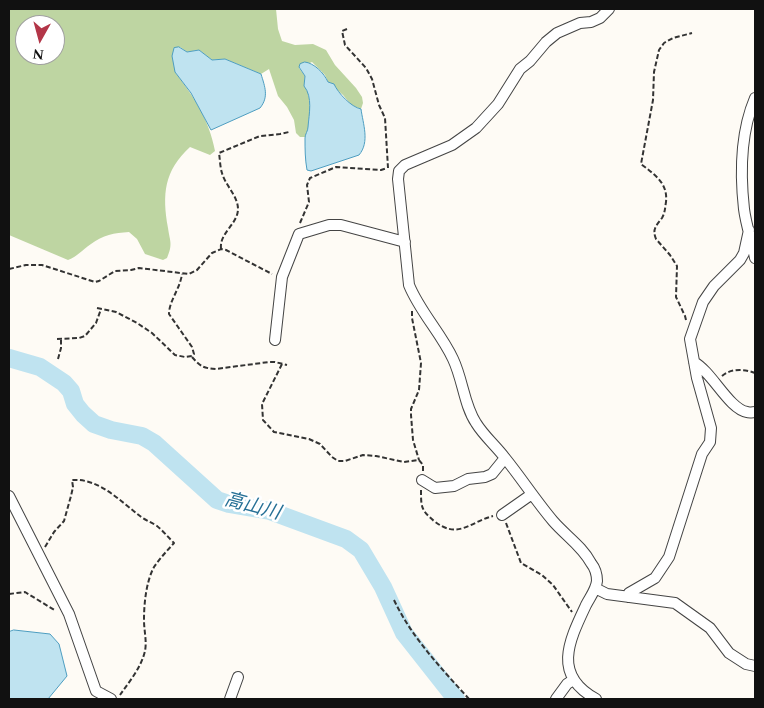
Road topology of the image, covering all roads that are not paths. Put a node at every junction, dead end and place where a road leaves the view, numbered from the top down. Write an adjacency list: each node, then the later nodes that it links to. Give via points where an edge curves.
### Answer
1 (609, 9): 4 (street, via 600,18 557,33 546,42 520,69 498,104 476,128 452,145 399,171)
2 (755, 98): 3 (street, via 744,140 744,210)
3 (749, 230): 5 (street); 7 (street, via 740,260 703,302 690,339)
4 (405, 242): 6 (street, via 340,225 299,234 282,277); 9 (street, via 409,285 454,360 476,423)
5 (755, 258)
6 (275, 340)
7 (694, 362): 8 (street, via 702,367 727,398 742,410); 15 (street, via 711,428 710,442 700,460 669,557 655,578 629,593)
8 (755, 412)
9 (505, 458): 10 (street, via 492,474 461,481 454,486 435,488); 11 (street)
10 (422, 480)
11 (532, 494): 13 (street); 14 (street, via 555,523 586,552 595,569)
12 (9, 496): 19 (street, via 69,614 96,691)
13 (502, 515)
14 (595, 588): 15 (street, via 607,594); 18 (street, via 568,654)
15 (628, 597): 16 (street, via 675,603 710,628 728,653)
16 (755, 666)
17 (238, 677): 20 (street)
18 (573, 680): 21 (street); 22 (street)
19 (111, 699)
20 (230, 699)
21 (556, 699)
22 (596, 699)

